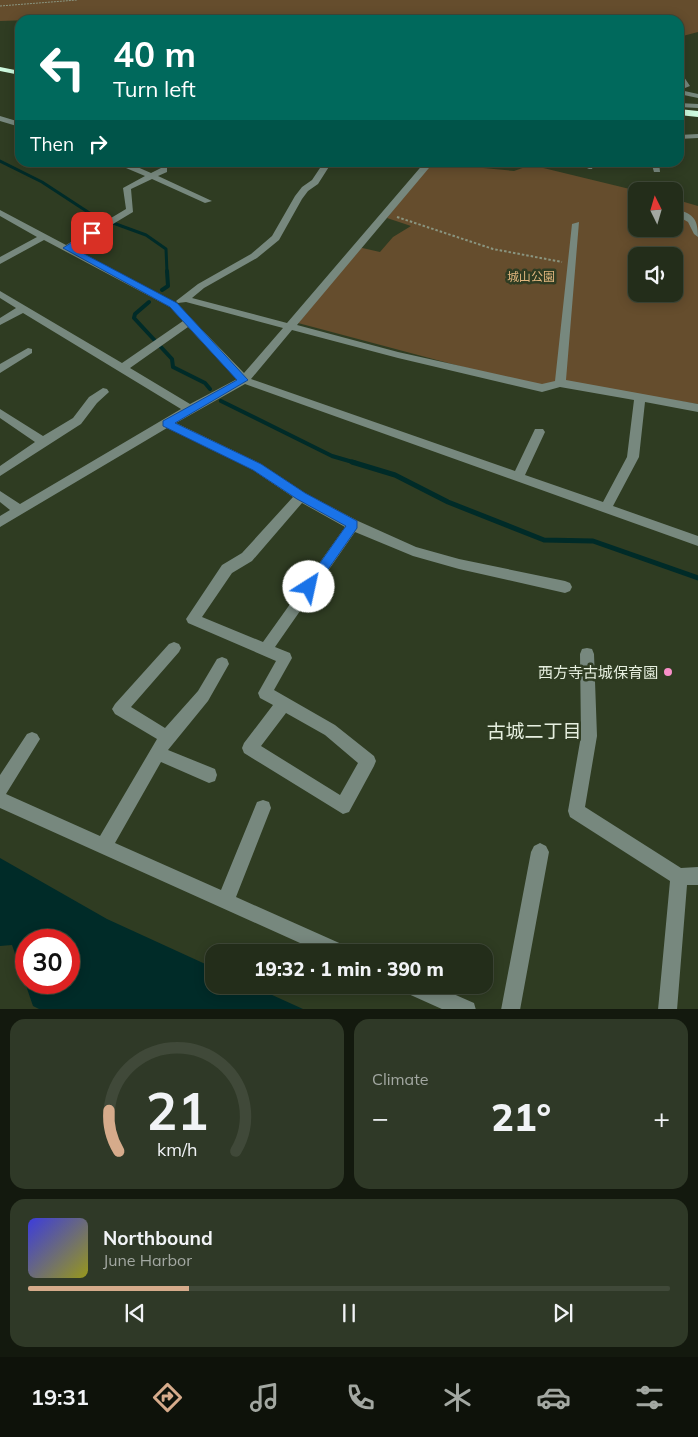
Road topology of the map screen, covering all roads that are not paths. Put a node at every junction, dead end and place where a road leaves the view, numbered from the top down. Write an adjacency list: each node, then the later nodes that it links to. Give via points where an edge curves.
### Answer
1 (0, 69): 2 (highway)
2 (15, 72)
3 (684, 93): 4 (street)
4 (698, 96)
5 (684, 105): 6 (street)
6 (698, 106)
7 (684, 113): 8 (highway)
8 (698, 114)
9 (0, 118): 10 (street)
10 (15, 122)
11 (698, 136): 12 (street)
12 (684, 137)
13 (135, 167): 17 (street)
14 (325, 167): 27 (street, via 298,198 276,238 254,256 201,286)
15 (426, 167): 32 (street)
16 (164, 170): 17 (street)
17 (153, 176): 18 (street); 24 (street, via 127,188 130,210)
18 (208, 201)
19 (0, 212): 23 (street)
20 (683, 216): 22 (street, via 692,220)
21 (576, 224): 37 (street)
22 (698, 234)
23 (45, 236): 24 (street); 25 (street)
24 (67, 248): 28 (street)
25 (0, 261)
26 (0, 294): 29 (street)
27 (186, 299): 28 (street); 32 (street)
28 (173, 305): 31 (street)
29 (24, 308): 30 (street); 34 (street)
30 (0, 322)
31 (189, 322): 34 (street); 36 (street)
32 (290, 328): 36 (street); 37 (street, via 542,388)
33 (28, 351): 35 (street)
34 (122, 368): 41 (street)
35 (0, 369)
36 (244, 380): 41 (street); 47 (street)
37 (560, 383): 39 (street)
38 (103, 392): 45 (street, via 77,421)
39 (640, 397): 40 (street); 50 (street, via 632,457)
40 (698, 408)
41 (190, 409): 43 (street)
42 (0, 412): 45 (street)
43 (167, 423): 49 (street, via 257,467); 51 (street)
44 (539, 432): 47 (street)
45 (43, 442): 46 (street)
46 (0, 472)
47 (518, 477): 50 (street)
48 (0, 496): 51 (street)
49 (301, 496): 53 (street); 57 (street, via 247,557 227,569 193,619)
50 (606, 508): 54 (street)
51 (20, 510): 52 (street)
52 (0, 522)
53 (353, 525): 55 (street, via 412,551); 57 (street)
54 (698, 541)
55 (565, 587)
56 (174, 648): 61 (street, via 120,709)
57 (264, 650): 60 (street, via 285,658 264,693)
58 (588, 654): 71 (street, via 589,736 576,811)
59 (222, 664): 61 (street, via 202,696)
60 (284, 703): 60 (street, via 330,730 368,761 343,806 250,748)
61 (167, 737): 63 (street)
62 (32, 739): 65 (street)
63 (158, 753): 64 (street); 68 (street)
64 (209, 775)
65 (0, 789)
66 (0, 800): 68 (street)
67 (263, 808): 72 (street)
68 (104, 846): 72 (street)
69 (540, 852): 76 (street)
70 (698, 876): 71 (street)
71 (680, 877): 77 (street)
72 (226, 900): 73 (street)
73 (322, 944)
74 (431, 994): 75 (street)
75 (465, 1009)
76 (510, 1009)
77 (667, 1009)

